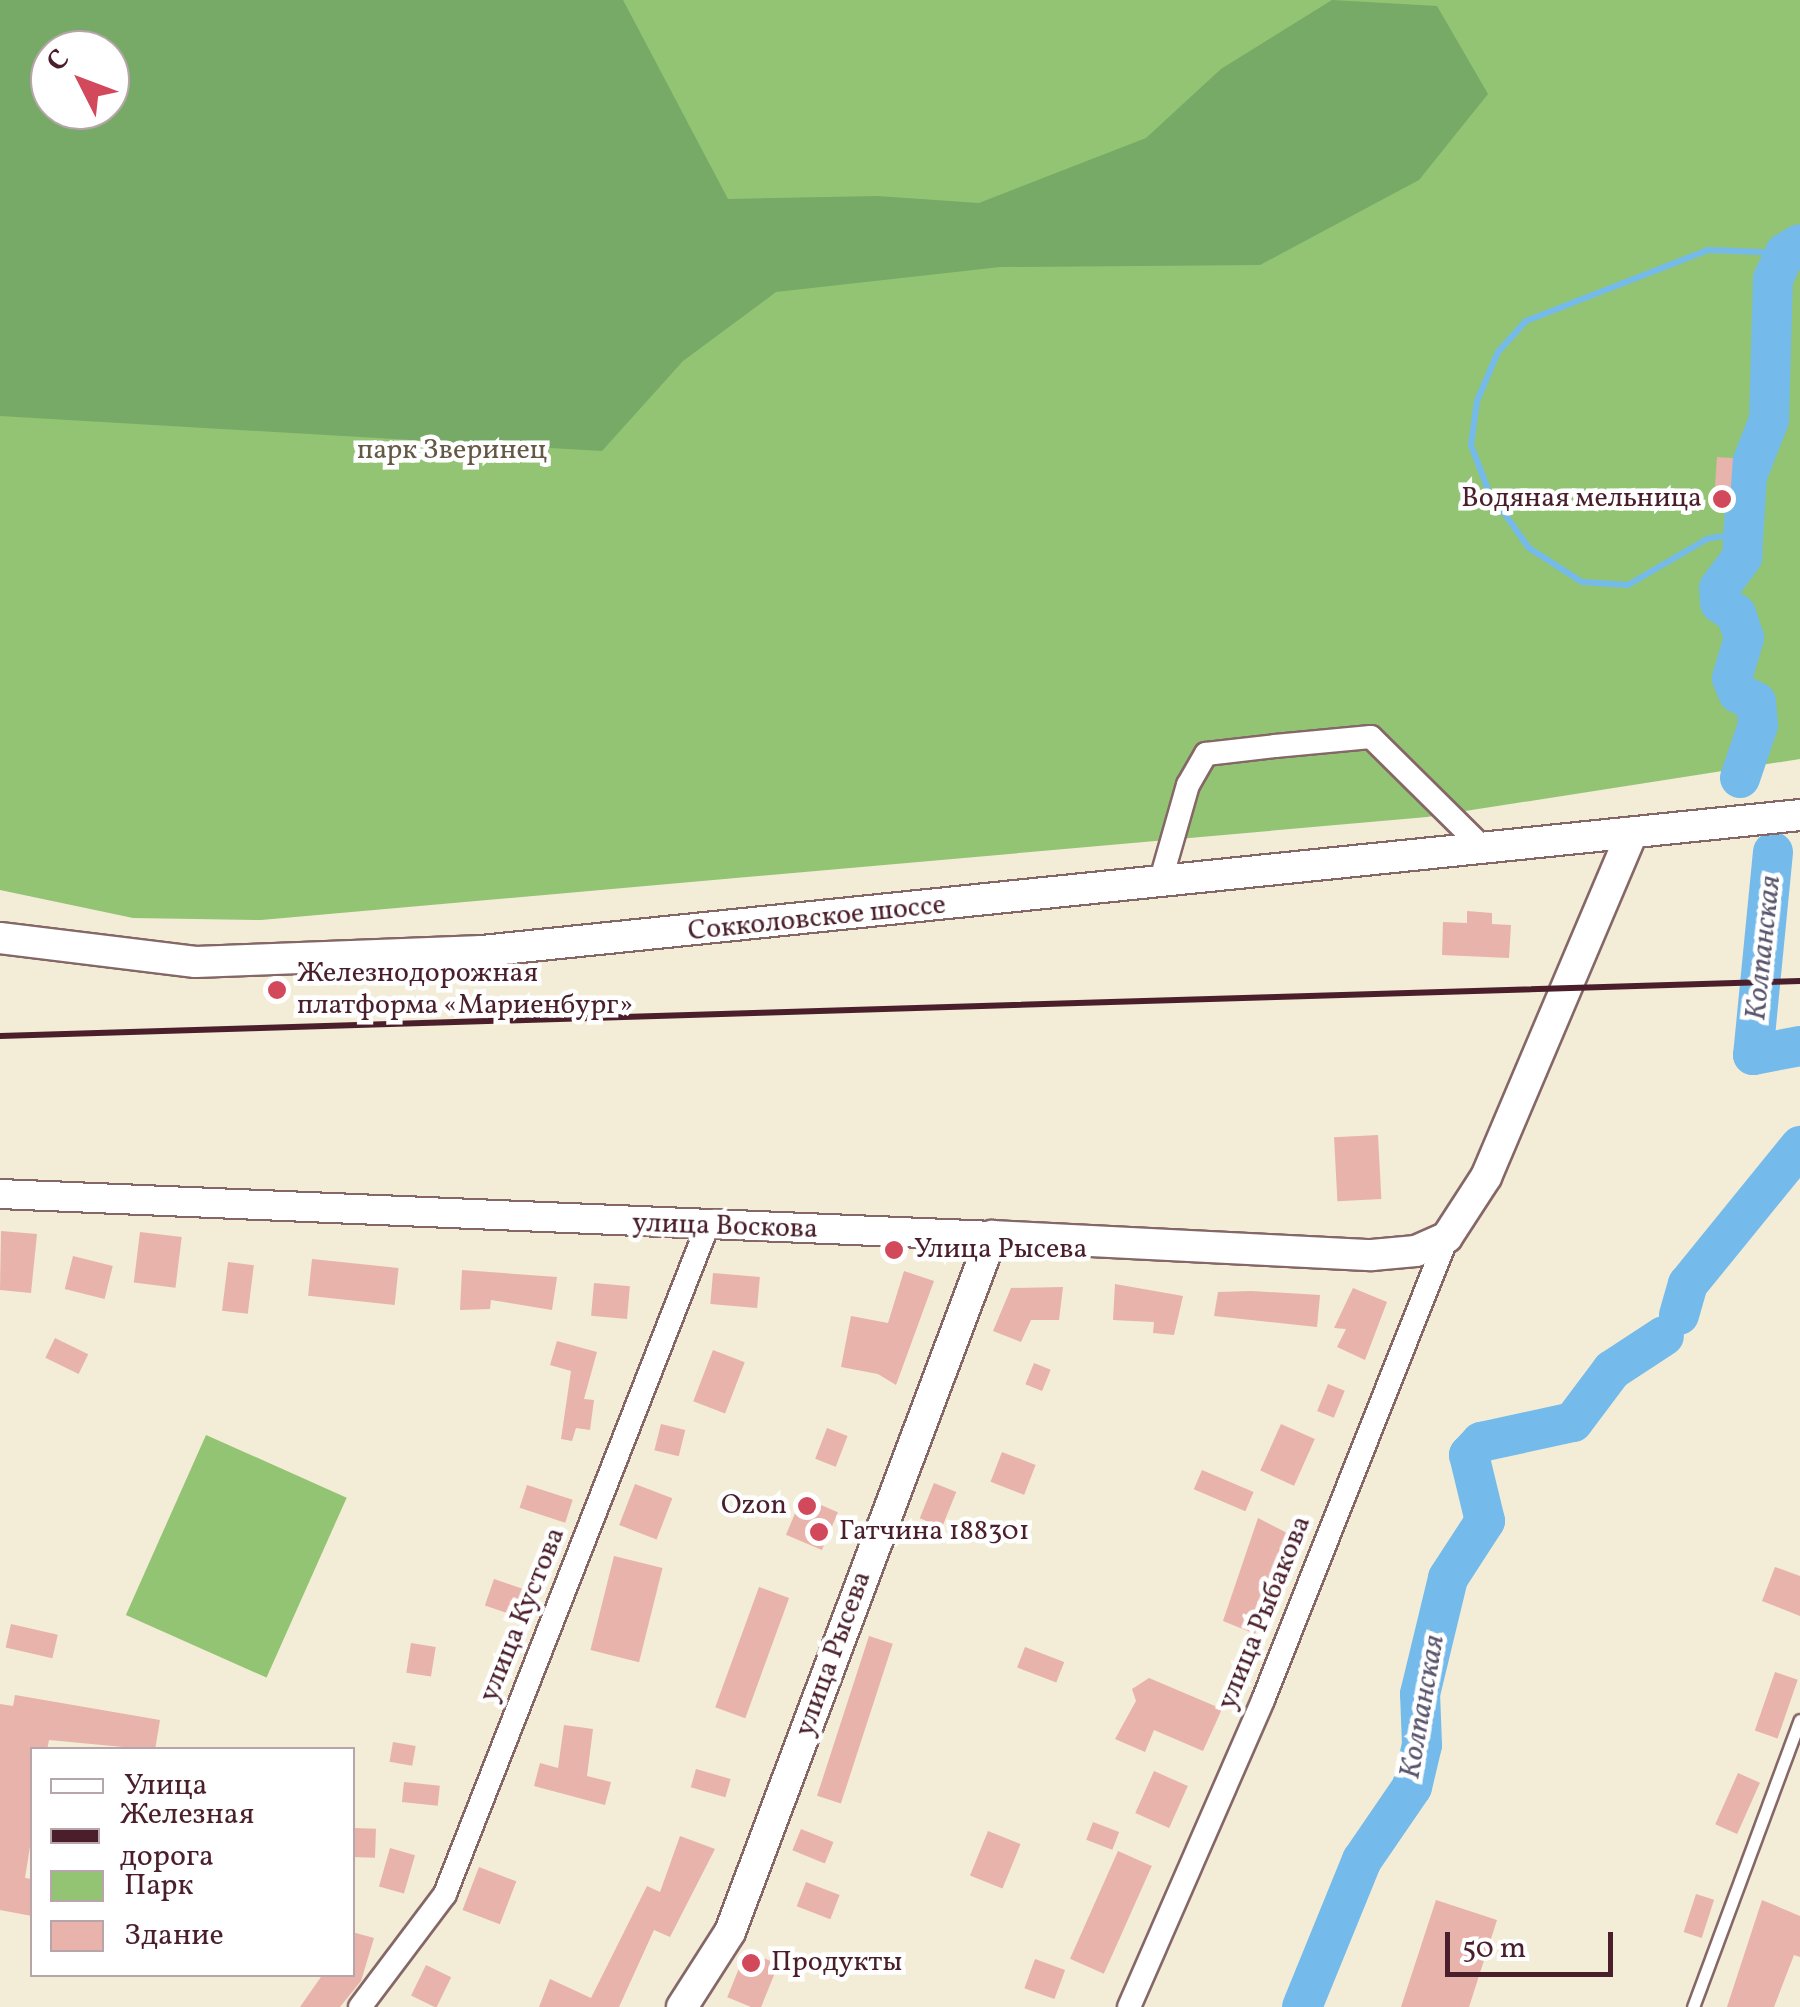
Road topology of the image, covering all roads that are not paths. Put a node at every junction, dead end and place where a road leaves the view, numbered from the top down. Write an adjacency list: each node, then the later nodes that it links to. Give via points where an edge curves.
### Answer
1 (1800, 815): 2 (main road, Сокколовское шоссе)
2 (1632, 833): 3 (main road, Сокколовское шоссе); 9 (main road, улица Воскова, via 1486,1178)
3 (1485, 850): 4 (main road, Сокколовское шоссе); 4 (street, via 1371,737 1274,746 1206,754 1188,785)
4 (1160, 883): 5 (main road, Сокколовское шоссе, via 482,951 275,962 114,956)
5 (0, 938)
6 (0, 1194): 7 (street, улица Воскова)
7 (707, 1227): 8 (street, улица Воскова); 11 (street, улица Кустова, via 445,1894)
8 (992, 1236): 9 (main road, улица Воскова, via 1372,1255); 12 (main road, улица Рысева, via 730,1932)
9 (1423, 1264): 13 (street, улица Рыбакова, via 1263,1700)
10 (1800, 1720): 14 (lane)
11 (360, 2007)
12 (682, 2007)
13 (1129, 2007)
14 (1693, 2007)

